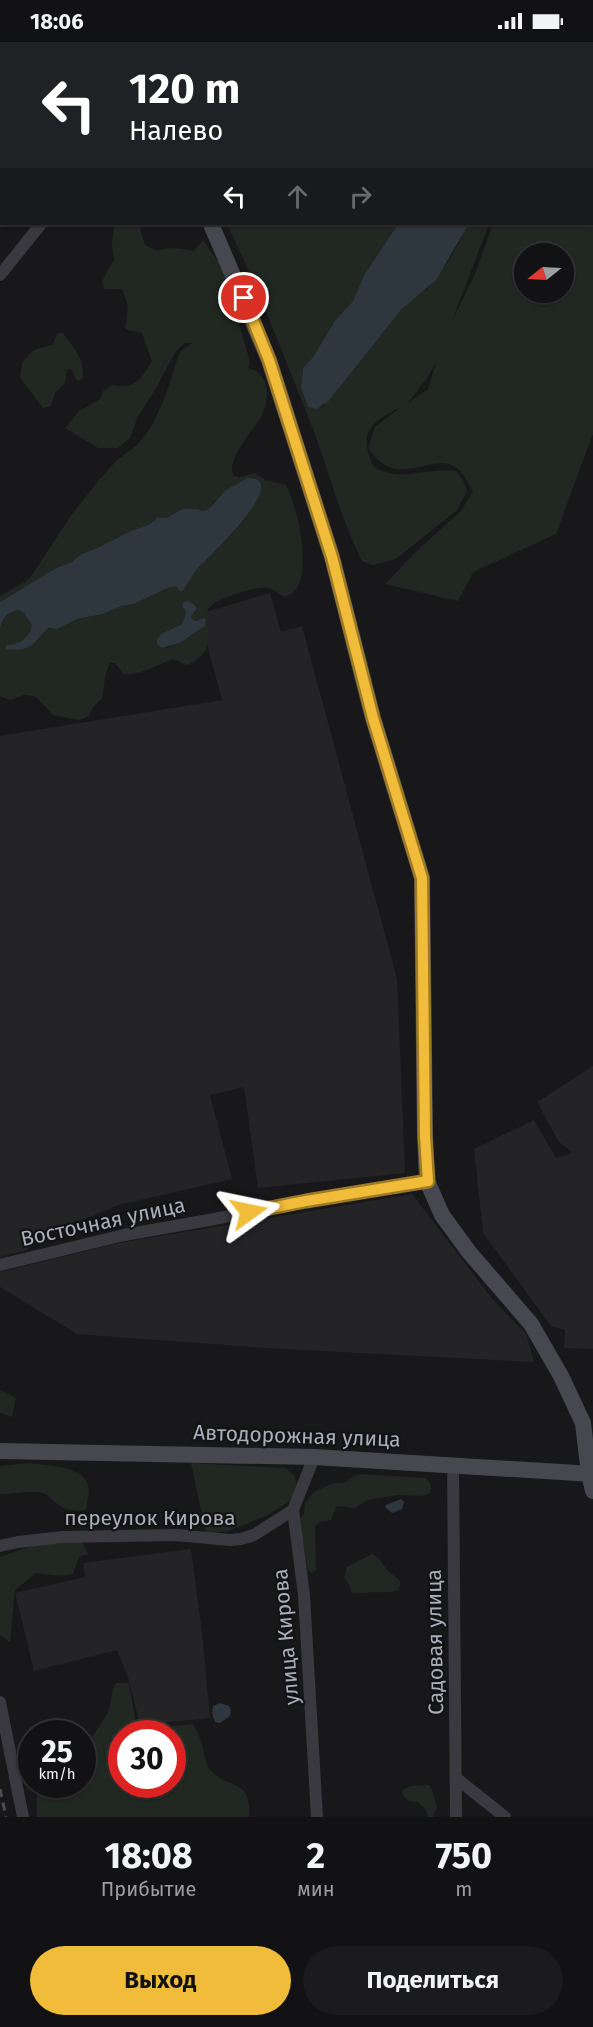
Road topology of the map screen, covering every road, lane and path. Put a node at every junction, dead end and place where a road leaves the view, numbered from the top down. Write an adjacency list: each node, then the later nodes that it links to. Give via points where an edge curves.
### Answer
1 (40, 225): 3 (street)
2 (211, 225): 4 (street, via 269,360 332,557 373,718 422,878)
3 (0, 275)
4 (428, 1181): 5 (street, Восточная улица, via 124,1235); 9 (street, via 442,1215 531,1324 561,1376 583,1423)
5 (0, 1264)
6 (0, 1451): 7 (street, Автодорожная улица)
7 (314, 1457): 8 (street, Автодорожная улица); 11 (street, улица Кирова)
8 (453, 1465): 9 (street, Автодорожная улица); 14 (street, Садовая улица)
9 (591, 1474): 10 (street)
10 (593, 1491)
11 (293, 1510): 12 (street, переулок Кирова, via 241,1539 176,1535 62,1538); 16 (street, улица Кирова, via 304,1595)
12 (0, 1546)
13 (0, 1702): 15 (street)
14 (456, 1778): 17 (street, Садовая улица); 18 (street)
15 (23, 1817)
16 (317, 1817)
17 (456, 1817)
18 (504, 1817)

